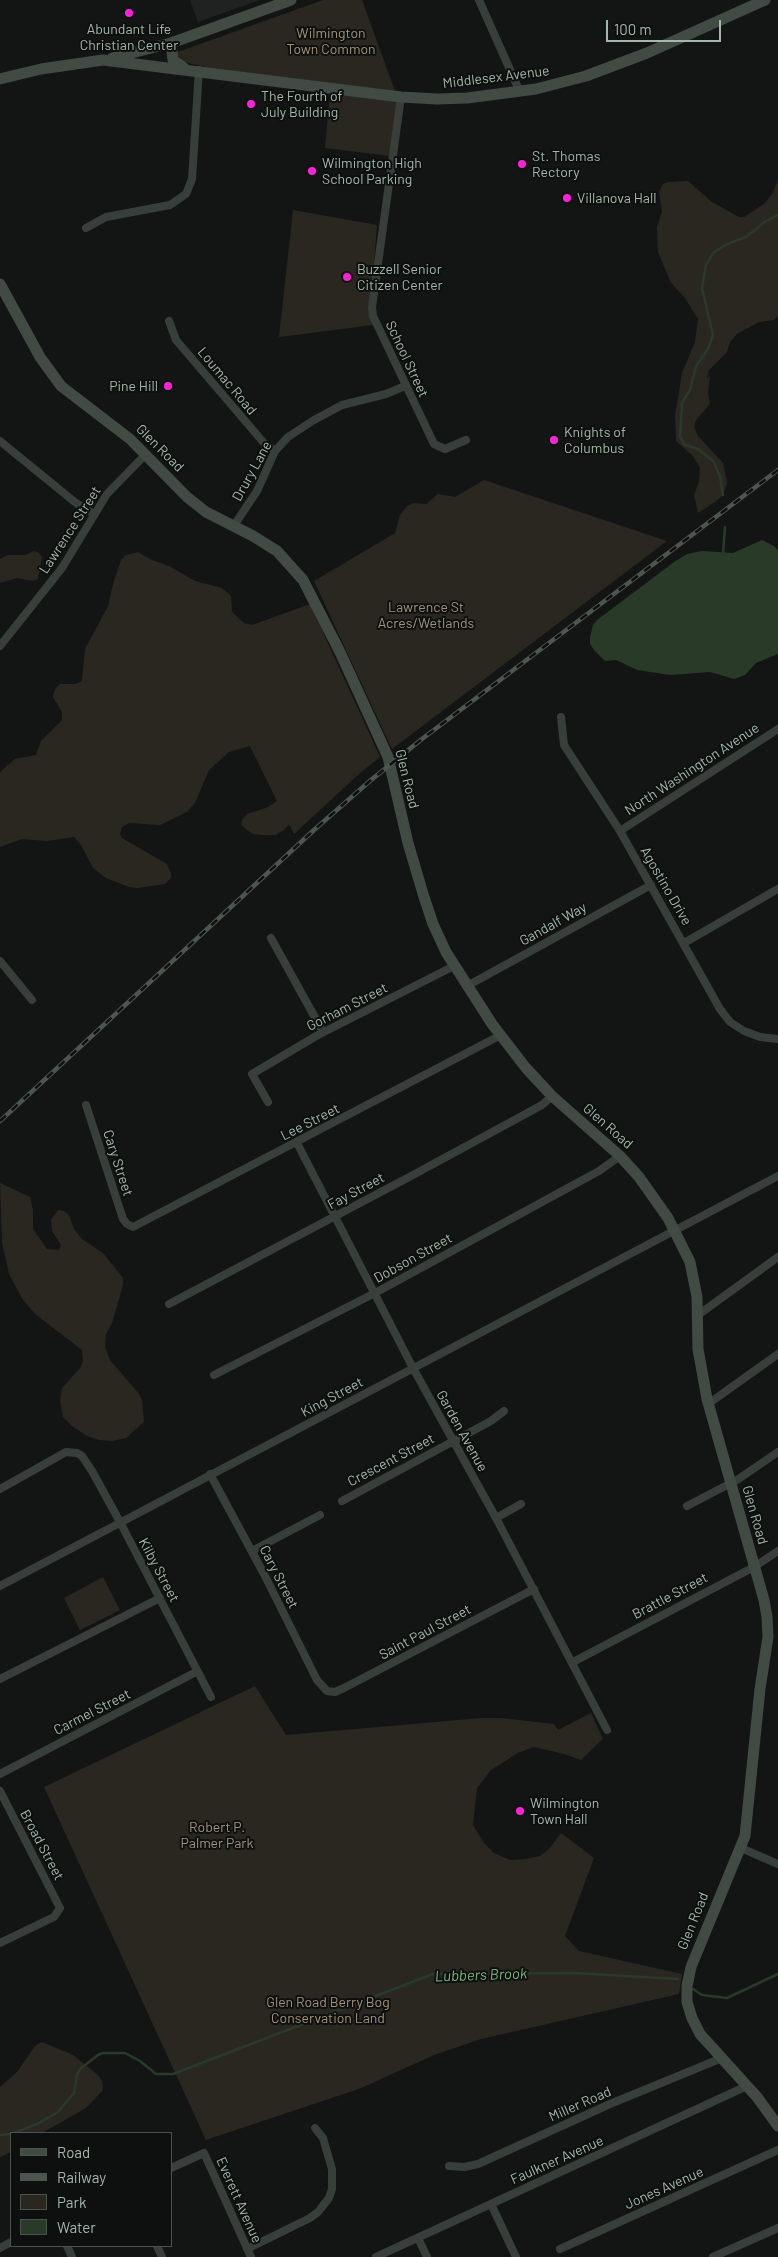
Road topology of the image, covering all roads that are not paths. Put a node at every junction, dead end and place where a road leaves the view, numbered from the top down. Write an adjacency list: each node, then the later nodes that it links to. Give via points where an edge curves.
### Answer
1 (291, 0): 4 (street)
2 (479, 0): 9 (street)
3 (765, 0): 9 (street, Middlesex Avenue, via 597,73)
4 (171, 43): 5 (street); 6 (street, via 173,60)
5 (103, 60): 6 (street, Middlesex Avenue); 8 (street, Middlesex Avenue)
6 (186, 69): 7 (street, Middlesex Avenue)
7 (199, 70): 10 (street, Middlesex Avenue); 11 (street, via 192,180 186,194 170,205 104,217)
8 (0, 79)
9 (520, 92): 10 (street, Middlesex Avenue, via 450,99)
10 (401, 97): 14 (street, School Street, via 372,307 374,319)
11 (86, 228)
12 (0, 284): 18 (street, Glen Road, via 54,378)
13 (169, 321): 17 (street, Loumac Road, via 176,340 264,443)
14 (406, 386): 15 (street, School Street, via 436,446 448,448); 17 (street, Drury Lane, via 331,410 288,437)
15 (466, 440)
16 (0, 441): 19 (street)
17 (275, 451): 20 (street, Drury Lane, via 257,491)
18 (146, 454): 19 (street, Lawrence Street, via 107,494); 20 (street, Glen Road, via 196,505)
19 (94, 514): 21 (street, Lawrence Street, via 62,568)
20 (233, 527): 30 (street, Glen Road, via 283,556 316,602 388,757 424,898 436,933)
21 (0, 646)
22 (561, 716): 24 (street, Agostino Drive, via 564,745)
23 (778, 729): 24 (street, North Washington Avenue)
24 (620, 831): 25 (street, Agostino Drive)
25 (651, 885): 28 (street, Agostino Drive); 31 (street, Gandalf Way)
26 (778, 889): 28 (street)
27 (271, 938): 33 (street)
28 (684, 943): 35 (street, Agostino Drive, via 728,1019 750,1034)
29 (0, 961): 32 (street)
30 (454, 966): 31 (street, Glen Road); 33 (street, Gorham Street)
31 (467, 986): 34 (street, Glen Road)
32 (32, 1000)
33 (323, 1032): 37 (street, Gorham Street, via 252,1074)
34 (501, 1035): 36 (street, Glen Road); 39 (street, Lee Street)
35 (778, 1039)
36 (552, 1096): 40 (street, Glen Road); 42 (street, Fay Street, via 534,1109)
37 (268, 1102)
38 (86, 1105): 43 (street, Cary Street)
39 (297, 1143): 42 (street, Garden Avenue); 43 (street, Lee Street, via 136,1226)
40 (620, 1156): 44 (street, Glen Road, via 645,1184); 46 (street, Dobson Street, via 599,1171)
41 (778, 1176): 44 (street, King Street)
42 (334, 1217): 46 (street, Garden Avenue); 47 (street, Fay Street)
43 (129, 1226)
44 (674, 1230): 48 (street, Glen Road, via 693,1271); 50 (street, King Street)
45 (778, 1257): 48 (street)
46 (375, 1293): 50 (street, Garden Avenue); 51 (street, Dobson Street)
47 (169, 1304)
48 (698, 1314): 52 (street, Glen Road, via 700,1362)
49 (778, 1354): 52 (street)
50 (413, 1368): 54 (street, Garden Avenue); 56 (street, King Street)
51 (214, 1375)
52 (708, 1404): 57 (street, Glen Road)
53 (504, 1410): 54 (street, Crescent Street)
54 (453, 1442): 59 (street, Crescent Street); 63 (street, Garden Avenue)
55 (778, 1452): 57 (street)
56 (210, 1474): 64 (street, King Street); 65 (street, Cary Street)
57 (731, 1482): 61 (street); 67 (street, Glen Road)
58 (0, 1489): 64 (street, Kilby Street, via 66,1452 77,1453 92,1471)
59 (342, 1501)
60 (521, 1504): 63 (street)
61 (688, 1506)
62 (320, 1515): 65 (street)
63 (496, 1518): 69 (street, Garden Avenue)
64 (120, 1522): 68 (street, King Street); 70 (street, Kilby Street)
65 (252, 1551): 74 (street, Cary Street, via 317,1680)
66 (778, 1551): 67 (street, Brattle Street)
67 (754, 1567): 71 (street, Brattle Street); 79 (street, Glen Road, via 767,1617 768,1637)
68 (0, 1586)
69 (534, 1589): 71 (street, Garden Avenue); 74 (street, Saint Paul Street, via 344,1688 335,1692)
70 (160, 1598): 72 (street, Kilby Street); 73 (street)
71 (573, 1662): 76 (street, Garden Avenue)
72 (196, 1672): 75 (street, Kilby Street); 77 (street, Carmel Street)
73 (0, 1679)
74 (326, 1690)
75 (211, 1697)
76 (607, 1730)
77 (0, 1774)
78 (0, 1791): 81 (street, Broad Street, via 57,1900 59,1911 52,1918)
79 (742, 1848): 80 (street); 82 (street, Glen Road, via 704,1932 687,1986 687,2002 695,2026)
80 (778, 1864)
81 (0, 1943)
82 (722, 2058): 83 (street, Glen Road); 87 (street, Miller Road, via 478,2164)
83 (747, 2086): 84 (street, Glen Road); 89 (street, Faulkner Avenue)
84 (778, 2126)
85 (315, 2128): 93 (street, via 323,2138 332,2169 329,2198 310,2218)
86 (778, 2150): 92 (street, Jones Avenue)
87 (449, 2166)
88 (172, 2168): 93 (street, Everett Avenue, via 204,2153)
89 (491, 2204): 91 (street, Faulkner Avenue); 96 (street)
90 (778, 2228): 97 (street)
91 (418, 2238): 94 (street, Faulkner Avenue); 95 (street)
92 (560, 2249)
93 (249, 2253)
94 (376, 2257)
95 (427, 2257)
96 (516, 2257)
97 (713, 2257)

